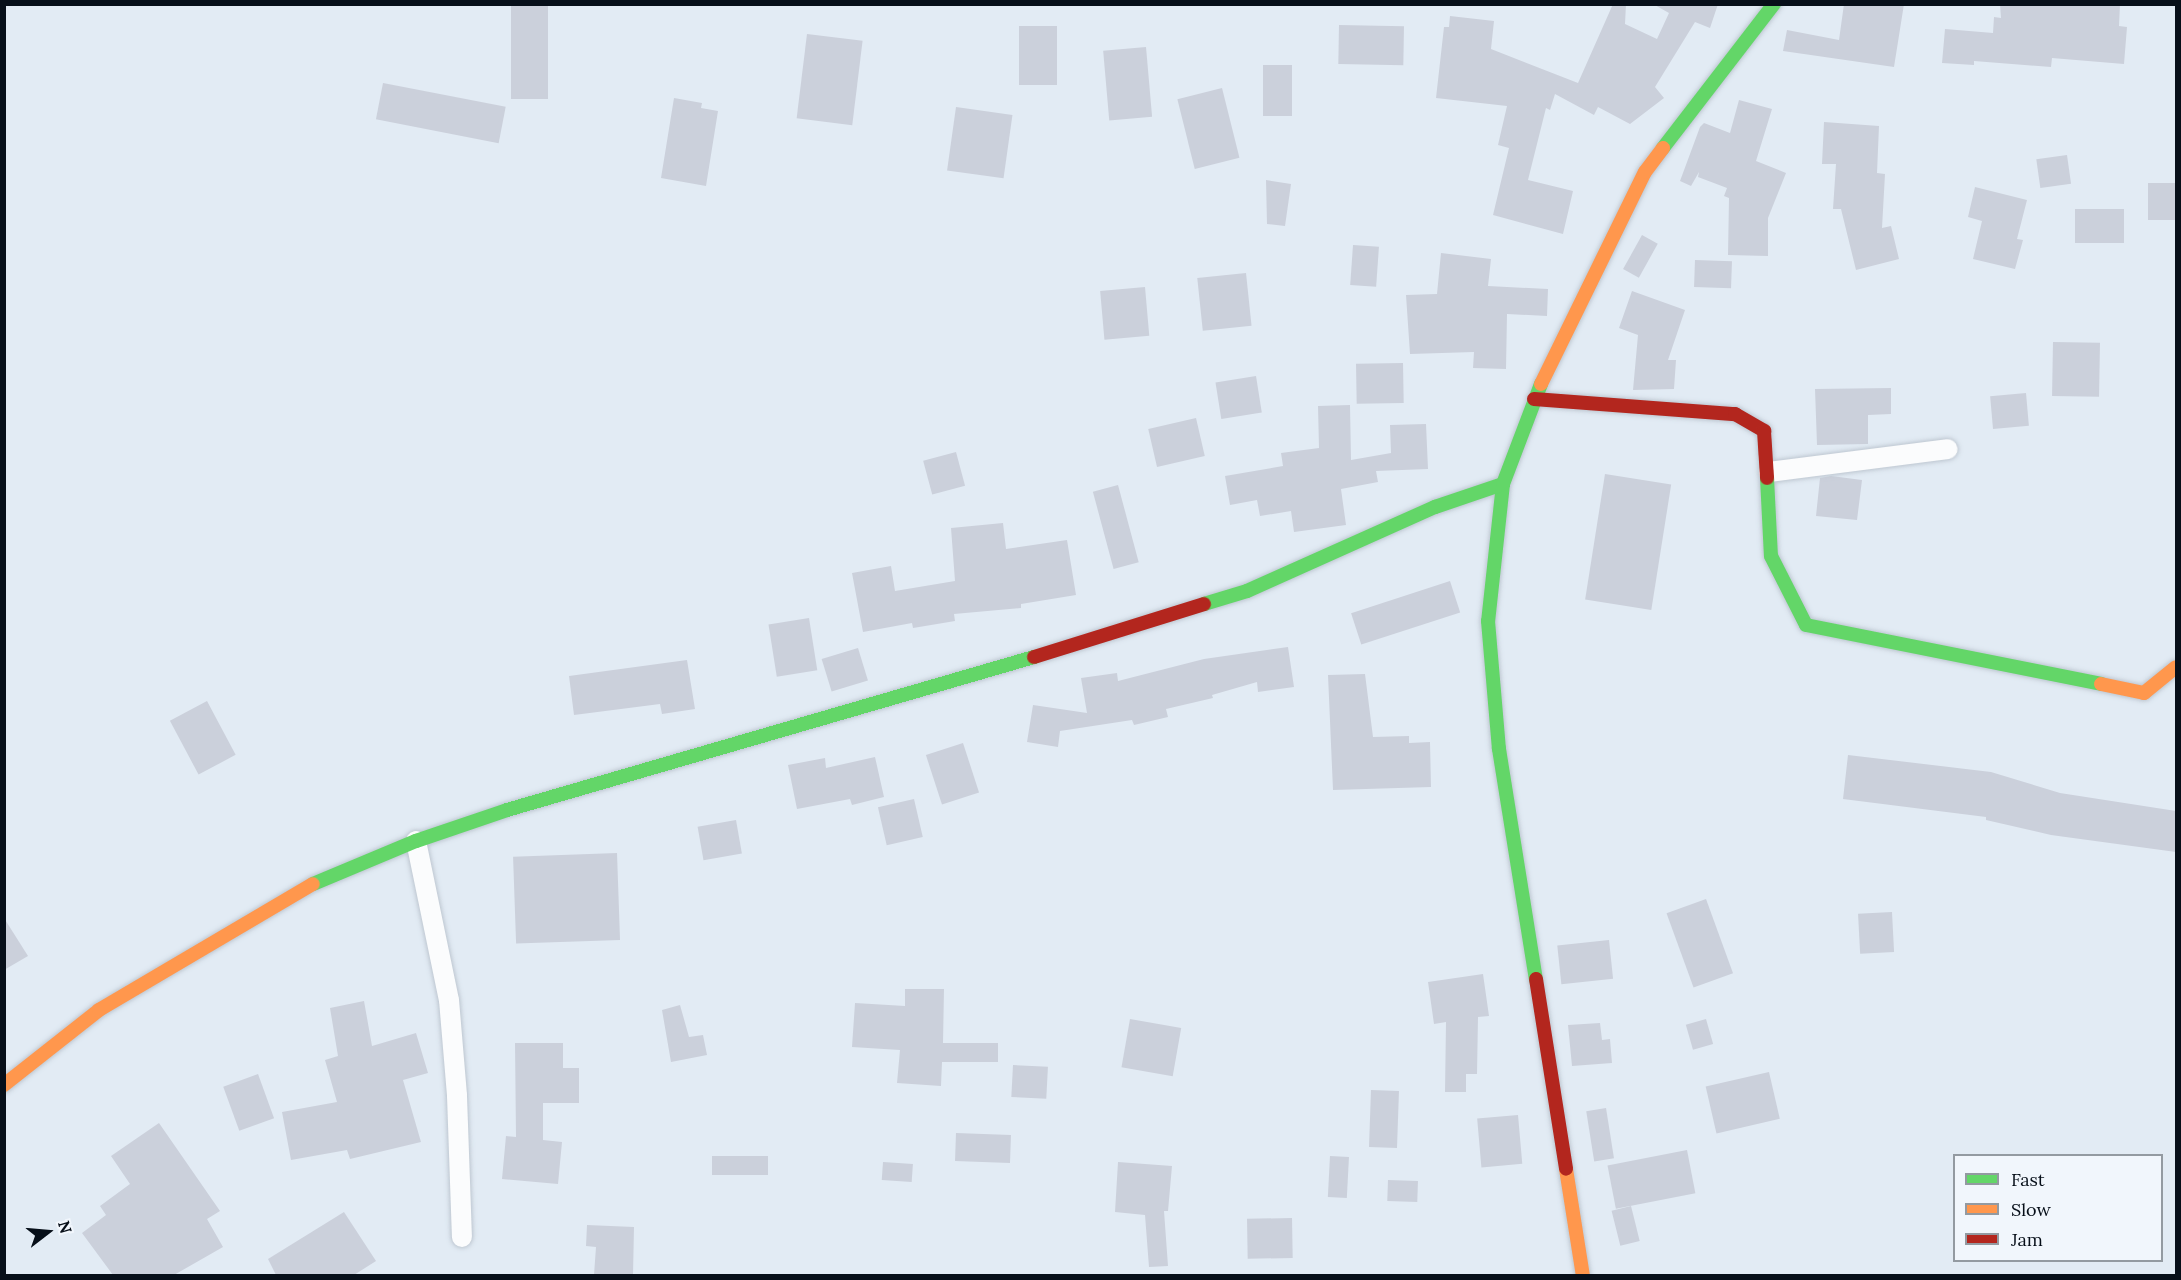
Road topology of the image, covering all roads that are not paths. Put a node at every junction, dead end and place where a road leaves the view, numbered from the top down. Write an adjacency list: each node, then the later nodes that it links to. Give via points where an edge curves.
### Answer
1 (1774, 4): 2 (street, via 1645,172)
2 (1534, 399): 4 (street, via 1735,414 1764,431); 5 (street)
3 (1948, 449): 4 (street)
4 (1769, 472): 6 (street, via 1771,556 1806,625 2144,693)
5 (1503, 484): 7 (street, via 1435,507 1247,591 894,701 507,810); 10 (street, via 1488,621 1499,749)
6 (2176, 668)
7 (416, 842): 8 (street, via 314,883 283,901 99,1010); 9 (street, via 449,1000)
8 (4, 1084)
9 (462, 1237)
10 (1582, 1275)

